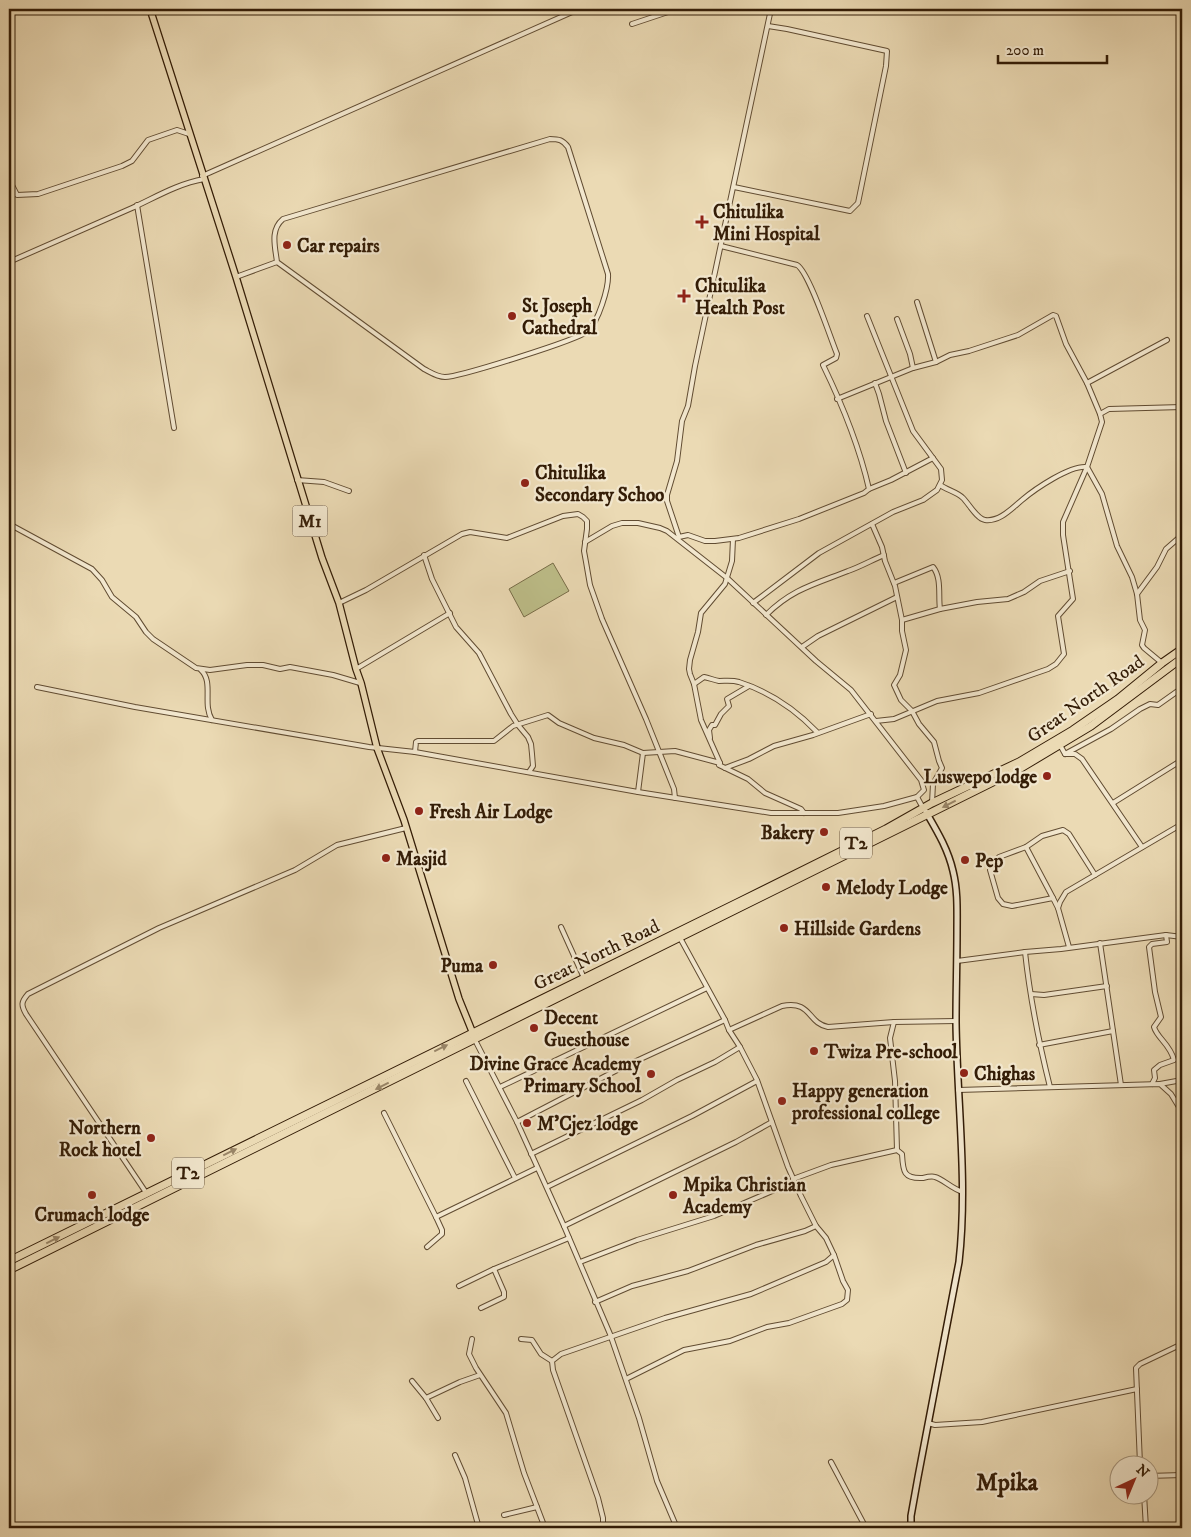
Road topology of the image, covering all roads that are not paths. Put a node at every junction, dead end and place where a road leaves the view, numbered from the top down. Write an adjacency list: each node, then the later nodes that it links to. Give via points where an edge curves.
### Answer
1 (150, 9): 7 (main road, M1)
2 (579, 9): 8 (street)
3 (677, 9): 5 (street)
4 (770, 9): 6 (street)
5 (632, 24)
6 (768, 26): 10 (street); 10 (street, via 888,51 858,203 850,211)
7 (189, 134): 8 (main road, M1); 9 (street, via 178,130 148,140 132,160 122,166 38,194 17,195)
8 (203, 178): 11 (street); 15 (main road, M1)
9 (9, 179)
10 (734, 188): 12 (street)
11 (137, 205): 13 (street); 28 (street)
12 (721, 246): 25 (street, via 800,267 811,286 837,354 836,358 823,365); 39 (street, via 688,406 682,421 677,461 667,495)
13 (9, 262)
14 (277, 262): 14 (street, via 424,368 443,377 579,337 591,328 608,288 608,274 568,147 559,139 550,139 283,219 274,233); 15 (street)
15 (236, 276): 32 (main road, M1)
16 (917, 302): 20 (street)
17 (867, 316): 22 (street)
18 (897, 319): 21 (street)
19 (1167, 340): 24 (street)
20 (936, 362): 21 (street); 24 (street, via 950,354 1023,333 1053,315)
21 (913, 368): 22 (street)
22 (890, 377): 23 (street); 29 (street, via 913,431)
23 (875, 383): 25 (street); 31 (street)
24 (1087, 383): 27 (street)
25 (837, 398): 34 (street, via 862,460)
26 (1182, 406): 27 (street, via 1109,409)
27 (1100, 414): 30 (street, via 1101,429)
28 (174, 428)
29 (933, 458): 31 (street); 33 (street, via 943,473)
30 (1087, 467): 33 (street, via 1050,481 1005,514 989,520 982,518 959,494); 44 (street, via 1063,522); 47 (street, via 1102,494 1117,546)
31 (906, 472): 34 (street)
32 (297, 480): 35 (street, via 324,482); 49 (main road, M1)
33 (940, 485): 37 (street, via 918,502)
34 (867, 490): 40 (street, via 800,519)
35 (349, 491)
36 (9, 524): 59 (street, via 92,569 112,597 136,617 152,639)
37 (872, 524): 43 (street); 50 (street, via 819,553)
38 (1182, 535): 47 (street, via 1166,549)
39 (678, 537): 40 (street, via 688,535 705,541); 41 (street, via 660,528 629,522 612,526); 45 (street)
40 (733, 539): 45 (street)
41 (585, 542): 42 (street, via 587,522 574,514 507,538 470,532 462,534); 77 (street, via 590,585)
42 (424, 555): 49 (street); 52 (street)
43 (884, 556): 46 (street); 53 (street, via 810,584)
44 (1070, 571): 51 (street, via 1040,581 1008,599); 66 (street, via 1073,599 1058,616 1064,654 1056,664 1033,676 980,693 937,701)
45 (727, 578): 50 (street); 62 (street, via 723,588 701,613 689,669)
46 (894, 583): 48 (street); 51 (street, via 933,567 939,583)
47 (1137, 594): 58 (street, via 1140,620 1145,630 1142,645)
48 (897, 597): 54 (street); 55 (street)
49 (339, 603): 60 (main road, M1)
50 (753, 603): 53 (street)
51 (940, 609): 54 (street)
52 (450, 613): 60 (street); 70 (street, via 461,633 479,653)
53 (766, 615): 55 (street)
54 (902, 620): 66 (street, via 906,650 894,685 901,700)
55 (802, 647): 67 (street, via 851,690)
56 (1182, 648): 58 (highway, Great North Road / T2)
57 (1182, 658): 73 (highway, Great North Road / T2, via 1091,726)
58 (1162, 663): 86 (highway, Great North Road / T2, via 1118,699 1058,740)
59 (201, 670): 61 (street, via 247,665 277,669 290,667); 68 (street, via 206,675 207,708)
60 (356, 670): 61 (main road, M1)
61 (361, 683): 74 (main road, M1)
62 (694, 684): 63 (street, via 704,677); 72 (street, via 701,720)
63 (749, 686): 71 (street, via 783,702); 72 (street, via 727,699 730,706 710,730)
64 (37, 687): 68 (street)
65 (1182, 688): 78 (street, via 1158,705 1150,704 1140,709)
66 (912, 711): 69 (street, via 894,719); 86 (street, via 934,742 942,768 933,784)
67 (871, 714): 69 (street); 71 (street)
68 (212, 720): 74 (street)
69 (876, 721): 84 (street, via 921,780 924,790)
70 (518, 725): 75 (street, via 494,740 416,742); 76 (street, via 548,715 594,738); 82 (street, via 531,744 533,766)
71 (817, 732): 81 (street, via 774,746)
72 (711, 743): 80 (street)
73 (1060, 745): 78 (street); 90 (highway, Great North Road / T2, one-way to 90)
74 (377, 748): 75 (street); 92 (main road, M1)
75 (415, 752): 82 (street)
76 (643, 753): 77 (street); 83 (street)
77 (658, 753): 80 (street, via 679,752); 85 (street, via 674,788)
78 (1065, 754): 87 (street, via 1075,754 1082,759)
79 (1182, 760): 87 (street)
80 (720, 763): 81 (street)
81 (725, 768): 89 (street)
82 (529, 772): 83 (street)
83 (638, 792): 85 (street)
84 (917, 797): 88 (street); 89 (street, via 838,813)
85 (675, 798): 89 (street, via 771,813)
86 (932, 803): 88 (highway, Great North Road / T2)
87 (1113, 803): 94 (street)
88 (923, 808): 90 (main road); 106 (highway, Great North Road / T2)
89 (804, 813)
90 (928, 815): 100 (highway, Great North Road / T2); 105 (main road, via 953,871 957,894)
91 (1182, 824): 94 (street)
92 (406, 828): 115 (main road, M1, via 459,999); 138 (street, via 337,845 295,870 159,928 28,994 22,1000 26,1014)
93 (1026, 847): 95 (street, via 1042,836 1063,830 1069,834); 96 (street); 96 (street, via 993,862 990,870 998,898 1007,906)
94 (1142, 847): 95 (street)
95 (1095, 875): 97 (street, via 1066,892)
96 (1053, 898): 97 (street)
97 (1058, 908): 103 (street)
98 (561, 927): 106 (street)
99 (1166, 935): 101 (street); 102 (street); 121 (street, via 1167,942 1149,947 1160,1017 1154,1027 1172,1050 1174,1060 1154,1070)
100 (679, 936): 108 (street); 115 (highway, Great North Road / T2)
101 (1182, 937)
102 (1100, 943): 103 (street); 107 (street)
103 (1069, 947): 104 (street)
104 (1025, 952): 105 (street); 109 (street)
105 (957, 961): 111 (main road)
106 (584, 978): 115 (highway, Great North Road / T2)
107 (1107, 986): 109 (street); 114 (street)
108 (707, 988): 110 (street); 124 (street)
109 (1031, 994): 116 (street)
110 (725, 1020): 113 (street); 129 (street, via 621,1068)
111 (956, 1021): 112 (street); 126 (main road)
112 (894, 1022): 113 (street, via 822,1026 807,1010 790,1004); 131 (street, via 890,1038)
113 (728, 1030): 117 (street)
114 (1113, 1031): 116 (street); 123 (street)
115 (474, 1036): 124 (street); 138 (highway, Great North Road / T2)
116 (1039, 1045): 125 (street)
117 (740, 1047): 120 (street); 132 (street, via 642,1100)
118 (1182, 1080): 122 (street)
119 (466, 1081): 134 (street)
120 (757, 1081): 130 (street); 136 (street)
121 (1152, 1084): 122 (street); 123 (street)
122 (1160, 1084): 127 (street)
123 (1121, 1085): 125 (street)
124 (500, 1087): 129 (street)
125 (1050, 1087): 126 (street)
126 (958, 1090): 137 (main road)
127 (1182, 1112)
128 (384, 1113): 139 (street)
129 (517, 1122): 132 (street)
130 (772, 1122): 135 (street); 141 (street)
131 (897, 1150): 135 (street, via 831,1165); 137 (street, via 902,1154 908,1175 914,1178 936,1177)
132 (531, 1154): 133 (street)
133 (536, 1168): 134 (street); 136 (street)
134 (515, 1178): 139 (street)
135 (794, 1181): 142 (street); 147 (street, via 714,1216)
136 (546, 1188): 141 (street)
137 (963, 1192): 164 (main road, via 959,1262)
138 (149, 1196): 140 (highway, Great North Road / T2)
139 (436, 1217): 144 (street, via 442,1234)
140 (89, 1226): 146 (highway, Great North Road / T2, one-way to 140); 149 (highway, Great North Road / T2)
141 (564, 1226): 143 (street)
142 (816, 1226): 145 (street); 151 (street, via 688,1271 632,1286)
143 (569, 1238): 147 (street); 148 (street)
144 (427, 1247)
145 (834, 1255): 153 (street, via 826,1262 751,1294); 159 (street, via 848,1290 847,1300 842,1304 730,1341 684,1350)
146 (9, 1261)
147 (580, 1262): 151 (street)
148 (494, 1269): 150 (street); 152 (street, via 504,1297)
149 (9, 1270)
150 (460, 1286)
151 (596, 1302): 153 (street)
152 (481, 1308)
153 (611, 1336): 157 (street, via 561,1354); 159 (street)
154 (472, 1339): 158 (street, via 470,1354)
155 (521, 1339): 157 (street, via 532,1340 541,1354)
156 (1182, 1344): 161 (street, via 1137,1366)
157 (552, 1361): 176 (street, via 598,1498)
158 (480, 1375): 162 (street); 171 (street, via 506,1413)
159 (626, 1379): 177 (street, via 657,1481)
160 (412, 1381): 162 (street)
161 (1137, 1389): 164 (street, via 982,1422); 165 (street)
162 (426, 1398): 163 (street)
163 (438, 1418)
164 (928, 1423): 179 (main road)
165 (1140, 1454)
166 (455, 1455): 173 (street, via 465,1478)
167 (831, 1462): 178 (street)
168 (1182, 1474): 169 (street)
169 (1158, 1475)
170 (1145, 1504): 180 (street)
171 (538, 1507): 172 (street); 174 (street)
172 (504, 1515)
173 (478, 1528)
174 (545, 1528)
175 (594, 1528): 176 (street)
176 (604, 1528)
177 (677, 1528)
178 (866, 1528)
179 (911, 1528)
180 (1146, 1528)

